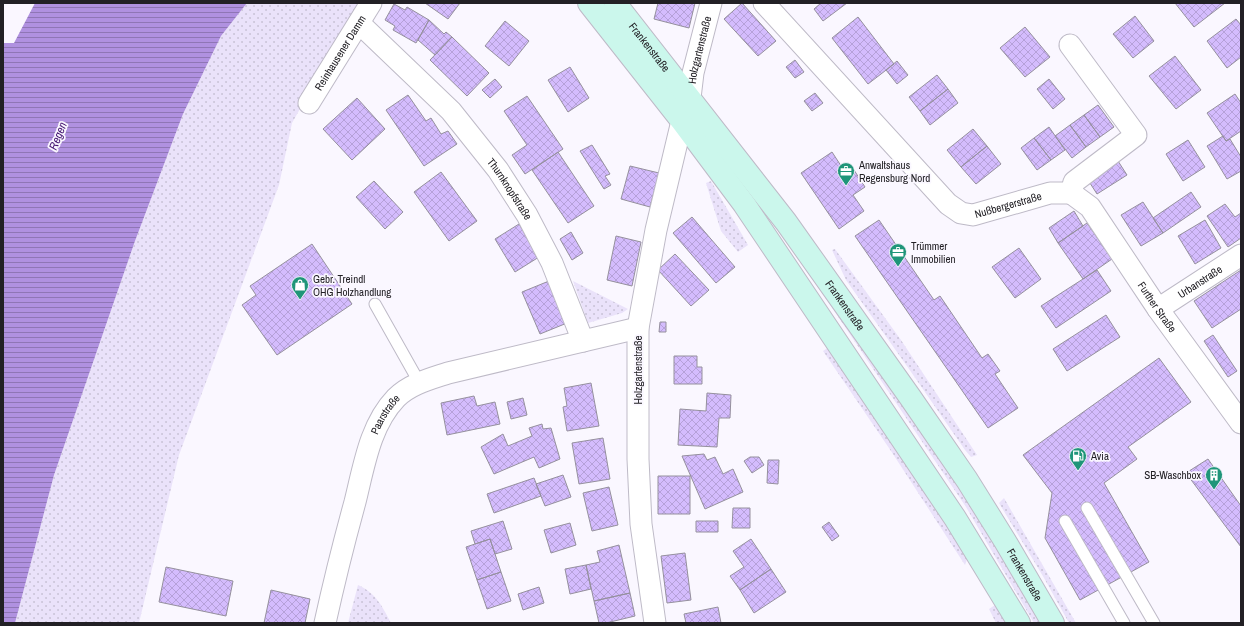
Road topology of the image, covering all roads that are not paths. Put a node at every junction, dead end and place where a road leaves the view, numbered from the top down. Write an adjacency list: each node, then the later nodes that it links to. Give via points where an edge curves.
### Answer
1 (371, 3): 6 (street, Reinhausener Damm)
2 (589, 3): 10 (main road, Frankenstraße)
3 (615, 3): 8 (main road, Frankenstraße)
4 (711, 3): 8 (street, Holzgartenstraße, via 693,73)
5 (764, 3): 11 (street, Nußbergerstraße, via 948,204 961,213 973,215 1050,193)
6 (359, 23): 9 (street, Reinhausener Damm); 16 (street, Thurnknopfstraße, via 451,111 498,170 527,215 552,263)
7 (1070, 45): 11 (street, via 1136,135 1074,182)
8 (690, 98): 24 (main road, Frankenstraße, via 786,222 910,397 967,480)
9 (310, 103)
10 (682, 121): 15 (street, Holzgartenstraße, via 656,230); 23 (main road, Frankenstraße, via 744,204 889,419 955,518)
11 (1071, 194): 14 (street, Further Straße, via 1090,207)
12 (1241, 255): 14 (street, Urbanstraße)
13 (375, 304): 17 (lane)
14 (1158, 309): 18 (street, Further Straße)
15 (638, 328): 16 (street); 22 (street, Holzgartenstraße, via 638,459 641,524)
16 (583, 341): 17 (street, Paarstraße)
17 (419, 382): 21 (street, Paarstraße, via 397,397 383,416 372,439 335,575)
18 (1241, 424)
19 (1087, 508): 26 (lane)
20 (1065, 521): 25 (lane)
21 (325, 623)
22 (655, 623)
23 (1019, 623)
24 (1053, 623)
25 (1124, 623)
26 (1154, 623)

